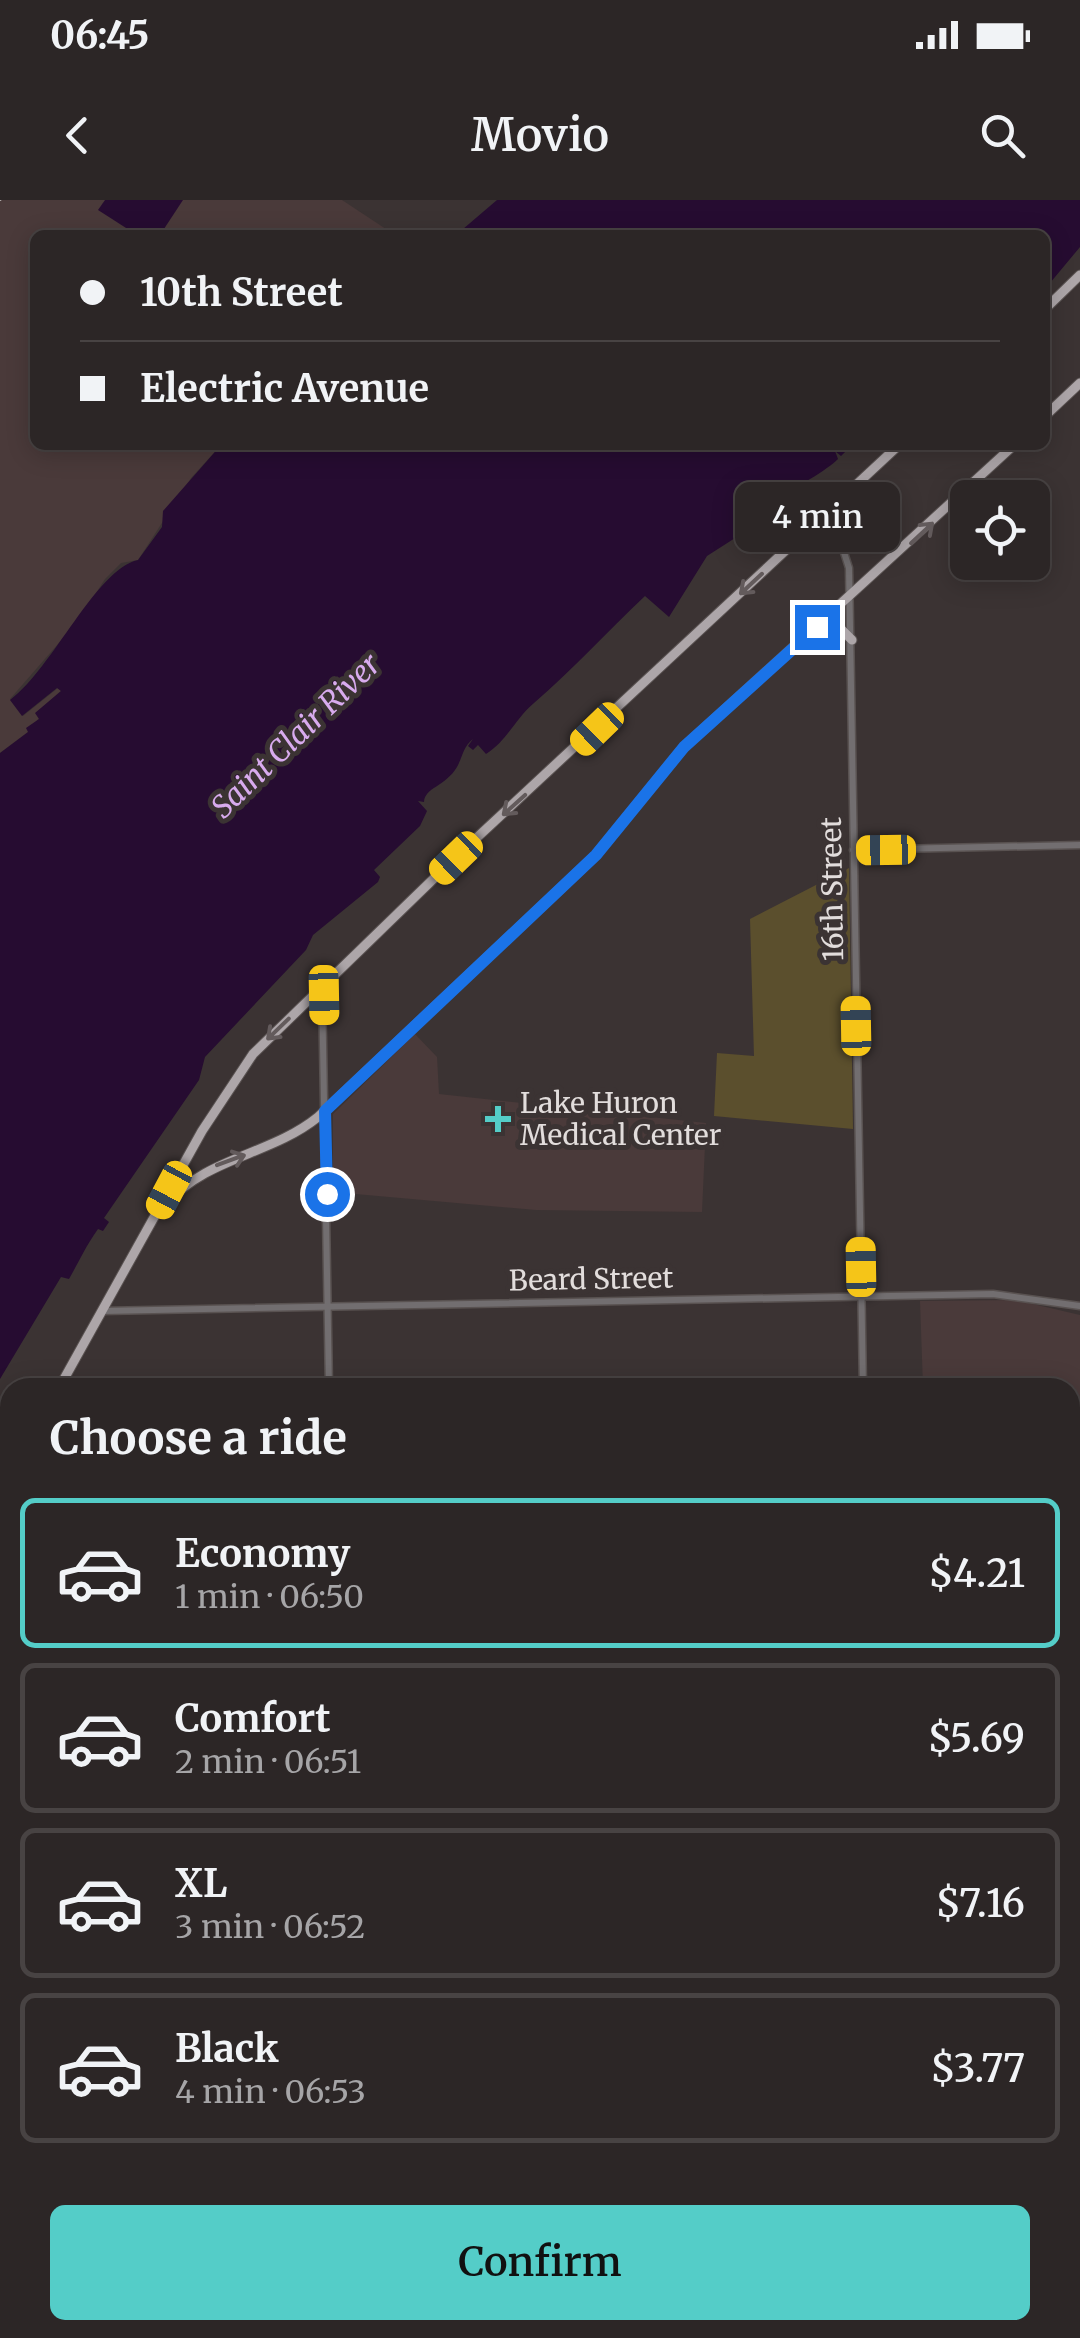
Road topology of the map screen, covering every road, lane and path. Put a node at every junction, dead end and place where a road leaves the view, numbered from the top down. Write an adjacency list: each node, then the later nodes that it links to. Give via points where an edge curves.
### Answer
1 (1080, 275): 2 (main road)
2 (1050, 304)
3 (1080, 383): 4 (main road)
4 (1050, 411)
5 (894, 450): 7 (main road)
6 (1009, 450): 8 (main road, one-way to 6)
7 (820, 519): 8 (street, 16th Street, via 846,554); 13 (main road, one-way to 13)
8 (850, 599): 9 (main road); 10 (street, 16th Street)
9 (817, 627): 10 (main road, via 838,626); 14 (main road, via 684,747 596,855)
10 (852, 640): 12 (street, 16th Street)
11 (1080, 846): 12 (street)
12 (853, 850): 18 (street, 16th Street)
13 (322, 986): 14 (street); 15 (main road, one-way to 15, via 244,1064)
14 (325, 1111): 16 (main road, one-way to 14, via 286,1140); 20 (street)
15 (184, 1163): 16 (main road); 17 (main road)
16 (190, 1181): 17 (main road)
17 (154, 1218): 21 (main road)
18 (861, 1295): 19 (street, Beard Street, via 1016,1294); 20 (street, Beard Street); 24 (street, 16th Street)
19 (1080, 1306)
20 (328, 1308): 21 (street, Beard Street); 23 (street)
21 (102, 1311): 22 (main road)
22 (64, 1378)
23 (329, 1378)
24 (863, 1378)

